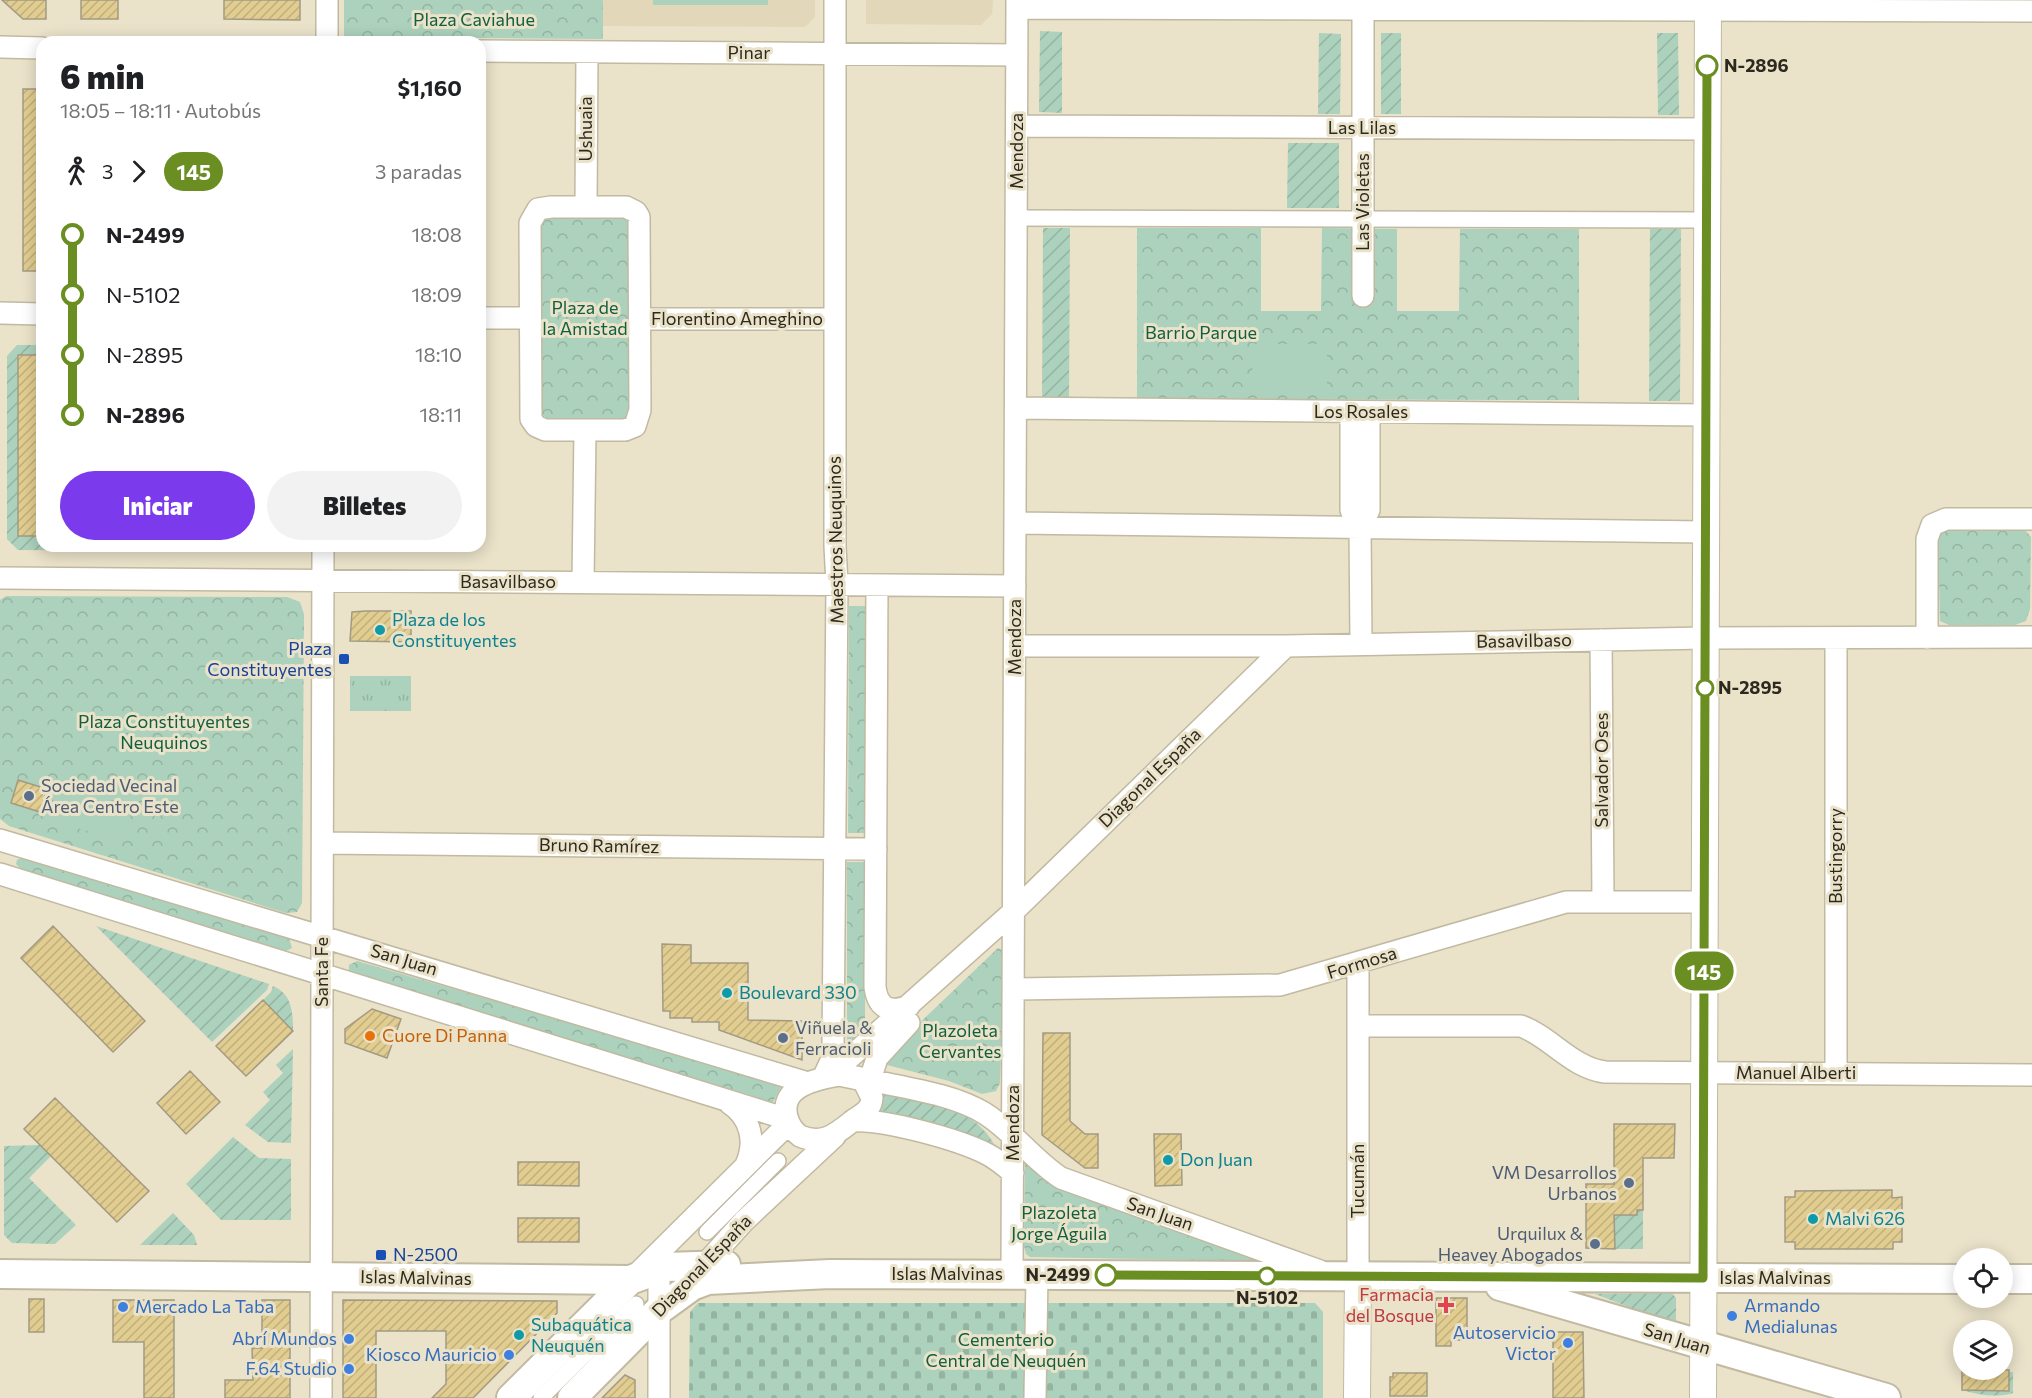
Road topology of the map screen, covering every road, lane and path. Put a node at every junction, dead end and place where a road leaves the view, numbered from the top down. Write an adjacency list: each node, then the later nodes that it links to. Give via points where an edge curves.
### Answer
1 (327, 0): 7 (street)
2 (835, 0): 12 (street, Maestros Neuquinos)
3 (1017, 4): 4 (street); 13 (street, Mendoza)
4 (1363, 4): 5 (street); 15 (street, Las Violetas)
5 (1707, 5): 6 (street); 16 (street)
6 (2032, 11)
7 (327, 36)
8 (0, 47): 9 (street)
9 (36, 48)
10 (486, 51): 11 (street, Pinar)
11 (587, 52): 12 (street, Pinar); 17 (street, Ushuaia)
12 (834, 54): 13 (street, Pinar); 27 (street, Maestros Neuquinos)
13 (1017, 55): 14 (street, Mendoza)
14 (1017, 126): 15 (street, Las Lilas); 18 (street, Mendoza)
15 (1363, 128): 16 (street, Las Lilas); 19 (street, Las Violetas)
16 (1707, 129): 20 (street)
17 (586, 207): 25 (street, via 544,207 534,213 530,223); 26 (street, via 626,207 639,217)
18 (1017, 218): 19 (street); 28 (street, Mendoza)
19 (1363, 219): 20 (street); 21 (street, Las Violetas)
20 (1707, 220): 30 (street)
21 (1363, 296)
22 (0, 313): 23 (street)
23 (36, 314)
24 (486, 318): 25 (street)
25 (529, 318): 31 (street, via 531,419 545,430)
26 (640, 319): 27 (street, Florentino Ameghino); 31 (street, via 638,421 625,430)
27 (834, 319): 40 (street, Maestros Neuquinos)
28 (1016, 408): 29 (street, Los Rosales); 33 (street, Mendoza)
29 (1360, 412): 30 (street, Los Rosales); 34 (street, via 1351,510)
30 (1706, 415): 35 (street)
31 (585, 431): 39 (street)
32 (2032, 519): 46 (street, via 1946,519 1932,525 1927,534)
33 (1016, 523): 34 (street); 42 (street, Mendoza)
34 (1360, 528): 35 (street); 48 (street)
35 (1706, 532): 44 (street)
36 (323, 552): 38 (street, Santa Fe)
37 (0, 578): 38 (street, Basavilbaso)
38 (323, 580): 39 (street, Basavilbaso); 52 (street, Santa Fe)
39 (583, 582): 40 (street, Basavilbaso)
40 (837, 584): 41 (street, Basavilbaso); 53 (street, Maestros Neuquinos)
41 (877, 585): 42 (street, Basavilbaso); 54 (street)
42 (1016, 586): 49 (street, Mendoza)
43 (2032, 637): 46 (street, Basavilbaso)
44 (1705, 638): 45 (street, Basavilbaso); 47 (street, Basavilbaso); 57 (street)
45 (1836, 638): 46 (street, Basavilbaso); 66 (street, Bustingorry)
46 (1927, 638)
47 (1600, 640): 48 (street, Basavilbaso); 56 (street, Salvador Oses)
48 (1361, 644): 50 (street, Basavilbaso)
49 (1015, 646): 50 (street, Basavilbaso); 58 (street, Mendoza)
50 (1286, 646): 58 (street, Diagonal España)
51 (0, 840): 59 (street, San Juan)
52 (323, 843): 53 (street, Bruno Ramírez); 59 (street, Santa Fe)
53 (835, 848): 54 (street, Bruno Ramírez); 68 (street, Maestros Neuquinos, via 833,1047 832,1059)
54 (876, 849): 63 (street, via 876,996 885,1008)
55 (0, 874): 61 (street)
56 (1603, 901): 57 (street, Formosa); 60 (street, Formosa, via 1566,902)
57 (1704, 902): 65 (street)
58 (1014, 911): 62 (street, Mendoza); 63 (street, Diagonal España); 69 (street, Diagonal España, via 883,1050)
59 (322, 936): 61 (street, Santa Fe); 68 (street, San Juan)
60 (1358, 964): 62 (street, Formosa, via 1266,987); 64 (street, Tucumán)
61 (322, 976): 71 (street); 87 (street, Santa Fe)
62 (1014, 989): 70 (street, Mendoza)
63 (909, 1005): 68 (street, Diagonal España)
64 (1358, 1026): 65 (street, Manuel Alberti, via 1521,1026 1533,1030 1592,1071); 86 (street, Tucumán)
65 (1704, 1073): 66 (street, Manuel Alberti); 89 (street)
66 (1836, 1073): 67 (street, Manuel Alberti)
67 (2032, 1075)
68 (820, 1079): 69 (street); 73 (street, Diagonal España, via 799,1086 788,1099)
69 (864, 1081): 72 (street, San Juan); 74 (street, Diagonal España, via 871,1104)
70 (1013, 1081): 72 (street, San Juan, via 1010,1091 999,1102); 76 (street, Mendoza)
71 (726, 1101): 73 (street); 78 (street, via 741,1113 750,1132 751,1154)
72 (971, 1106): 76 (street, San Juan, via 996,1121)
73 (788, 1121): 75 (street, via 795,1133 807,1139); 78 (street)
74 (852, 1121): 75 (street, Diagonal España); 79 (street, via 880,1122 977,1149)
75 (835, 1136): 82 (street, Diagonal España, via 744,1221)
76 (1013, 1139): 79 (street, Mendoza); 86 (street, San Juan, via 1049,1170 1075,1184)
77 (778, 1161): 80 (street)
78 (745, 1167): 81 (street)
79 (1013, 1173): 85 (street, Mendoza)
80 (707, 1232)
81 (659, 1261): 82 (main road, Islas Malvinas); 93 (main road, Islas Malvinas); 93 (street)
82 (704, 1266): 84 (main road, Islas Malvinas, via 772,1266); 93 (street, Diagonal España)
83 (0, 1274): 87 (main road, Islas Malvinas)
84 (830, 1274): 85 (main road, Islas Malvinas); 93 (main road, Islas Malvinas, via 708,1280)
85 (1025, 1275): 86 (main road, Islas Malvinas); 102 (street, Mendoza)
86 (1346, 1276): 88 (main road, Islas Malvinas); 103 (street, Tucumán)
87 (322, 1277): 93 (main road, Islas Malvinas); 97 (street, Santa Fe)
88 (1469, 1277): 89 (main road, Islas Malvinas); 95 (main road, San Juan)
89 (1703, 1278): 90 (main road, Islas Malvinas); 95 (street)
90 (1953, 1279)
91 (2013, 1279): 92 (main road)
92 (2032, 1279)
93 (651, 1297): 94 (main road, Diagonal España); 96 (main road, Diagonal España); 101 (street)
94 (592, 1333): 96 (main road, via 611,1345); 98 (main road, Diagonal España); 99 (street)
95 (1703, 1347): 104 (street); 105 (main road, San Juan)
96 (607, 1363): 100 (main road, Diagonal España)
97 (321, 1398)
98 (511, 1398)
99 (541, 1398)
100 (572, 1398)
101 (659, 1398)
102 (1035, 1398)
103 (1357, 1398)
104 (1702, 1398)
105 (1886, 1398)

